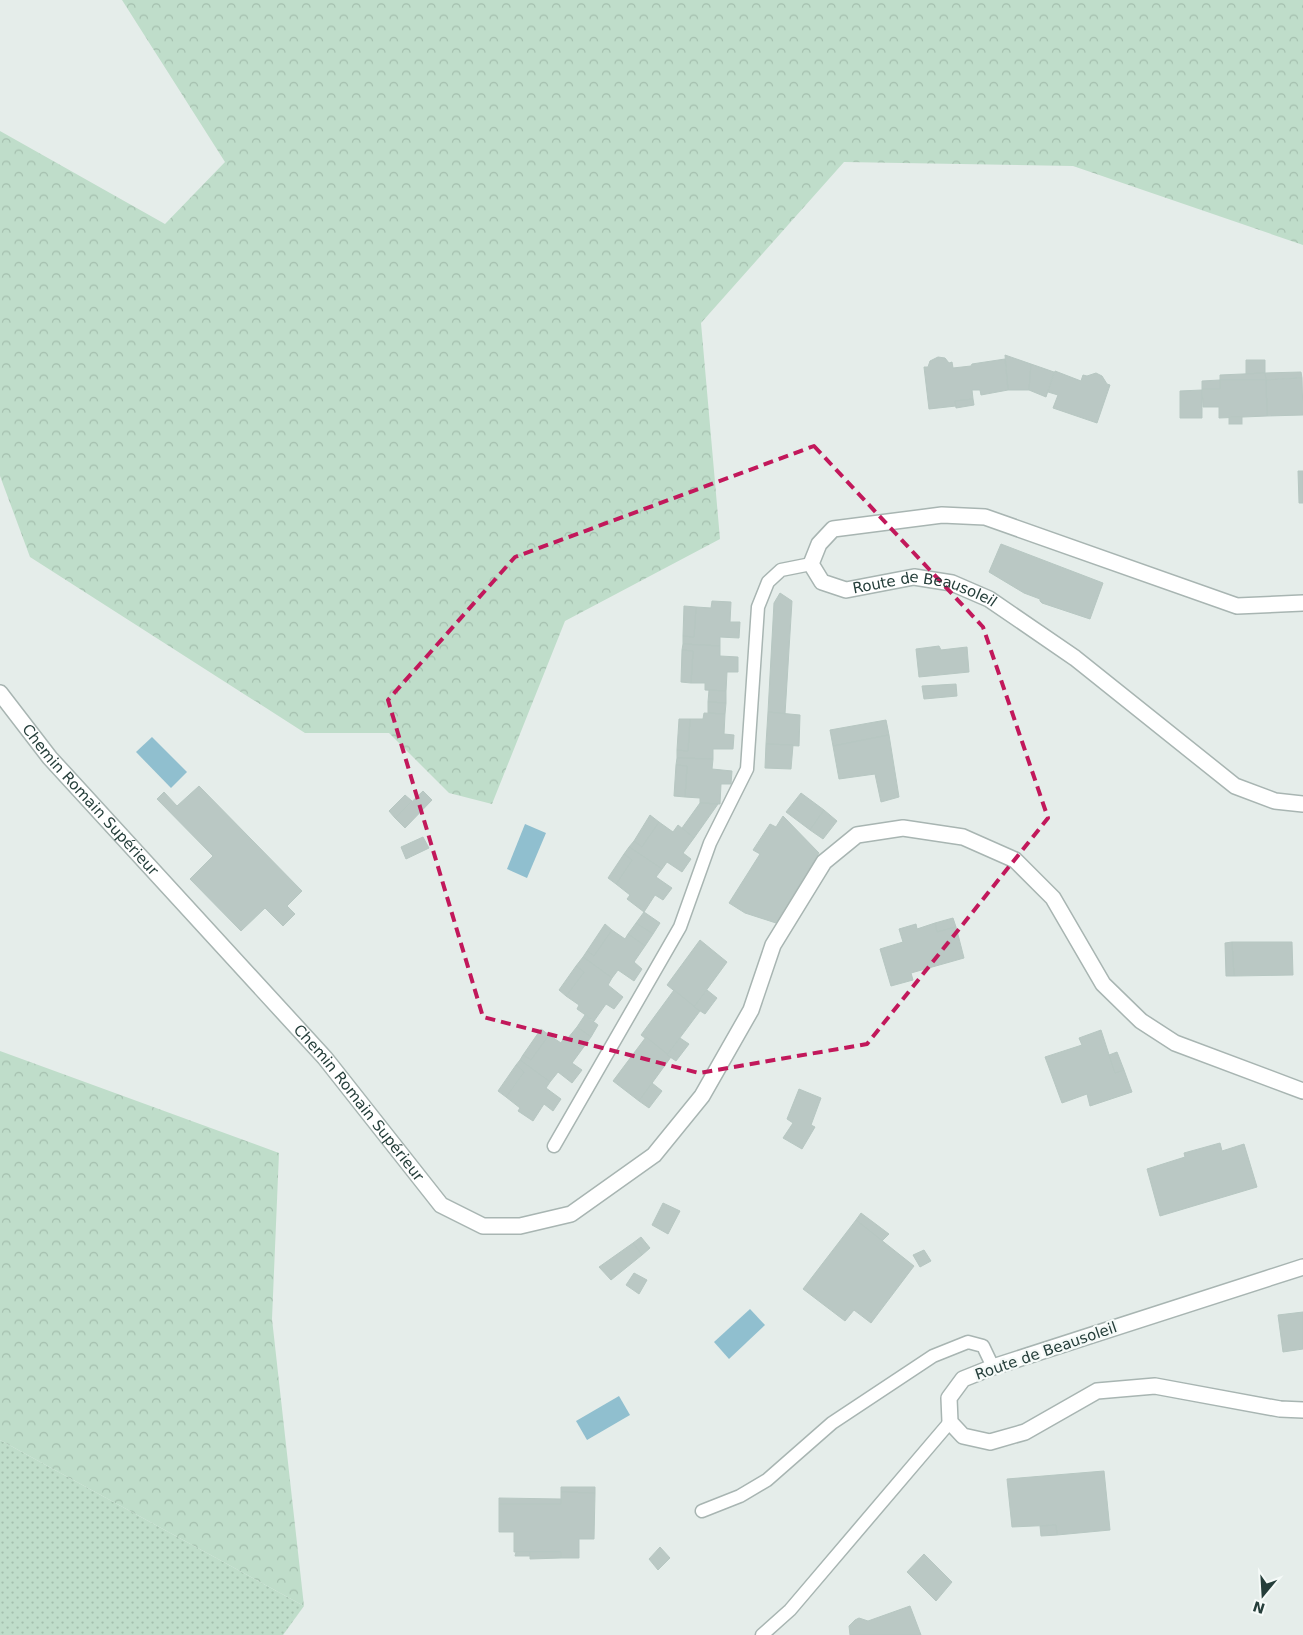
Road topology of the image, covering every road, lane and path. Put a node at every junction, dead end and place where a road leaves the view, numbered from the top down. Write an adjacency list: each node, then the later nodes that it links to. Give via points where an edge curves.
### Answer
1 (811, 564): 2 (street, via 819,544 833,529 942,515 985,517 1237,606); 4 (street, Route de Beausoleil, via 822,582 846,590 914,576 952,583 989,599 1075,658 1236,786 1276,801); 6 (lane, via 781,570 768,582 758,607 747,769 710,843 680,927)
2 (1303, 603)
3 (0, 693): 5 (street, Chemin Romain Supérieur, via 50,758 325,1058 441,1205 483,1226 520,1226 571,1214 654,1154 702,1096 752,1010 773,945 824,862 857,835 903,828 963,837 1015,860 1053,898 1103,984 1141,1021 1175,1043)
4 (1303, 804)
5 (1303, 1092)
6 (554, 1146)
7 (1303, 1267): 8 (street, Route de Beausoleil)
8 (993, 1367): 10 (street, Route de Beausoleil, via 963,1379 949,1398); 11 (lane, via 982,1346 968,1342 933,1356 832,1423 767,1480 740,1496)
9 (1303, 1410): 10 (street, via 1280,1409 1155,1386 1097,1391 1026,1432 990,1442 963,1436)
10 (950, 1422): 12 (lane, via 790,1610)
11 (702, 1511)
12 (762, 1635)

